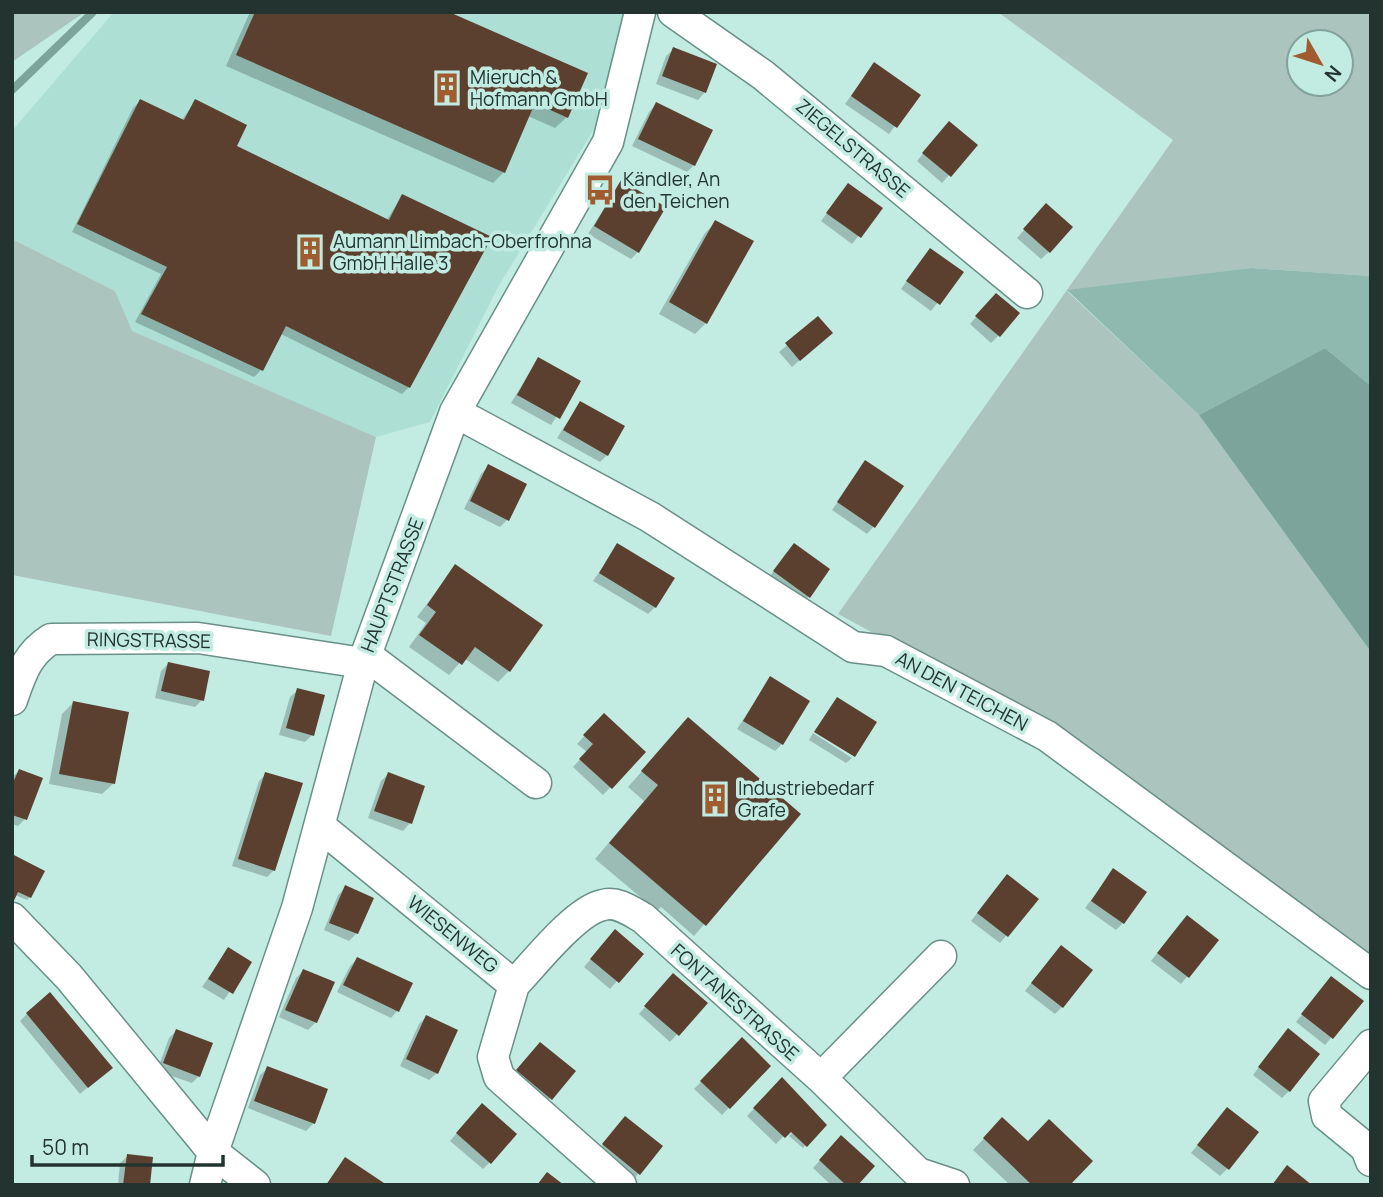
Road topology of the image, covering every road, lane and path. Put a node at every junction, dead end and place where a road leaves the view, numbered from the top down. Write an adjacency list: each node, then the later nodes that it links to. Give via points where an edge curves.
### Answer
1 (640, 12): 4 (street, HAUPTSTRASSE, via 608,142)
2 (673, 12): 3 (street, ZIEGELSTRASSE, via 763,75)
3 (1027, 293)
4 (455, 412): 5 (street, HAUPTSTRASSE); 11 (street, AN DEN TEICHEN, via 650,517 853,647 886,651 1048,736)
5 (365, 659): 6 (street, RINGSTRASSE, via 198,638 51,639 35,649 23,667); 7 (street); 8 (street, HAUPTSTRASSE)
6 (12, 700)
7 (536, 783)
8 (321, 827): 12 (street, WIESENWEG); 15 (street, HAUPTSTRASSE)
9 (12, 918): 15 (street, via 69,977)
10 (941, 956): 14 (street)
11 (1371, 974)
12 (514, 985): 14 (street, FONTANESTRASSE, via 584,914 604,904 625,907 643,918); 19 (street, WIESENWEG, via 493,1057 499,1077)
13 (1371, 1045): 16 (street, via 1324,1101 1324,1110 1366,1148)
14 (821, 1078): 20 (street, FONTANESTRASSE, via 918,1173)
15 (213, 1152): 17 (street, HAUPTSTRASSE); 18 (street)
16 (1371, 1161)
17 (205, 1185)
18 (255, 1185)
19 (621, 1185)
20 (954, 1185)

